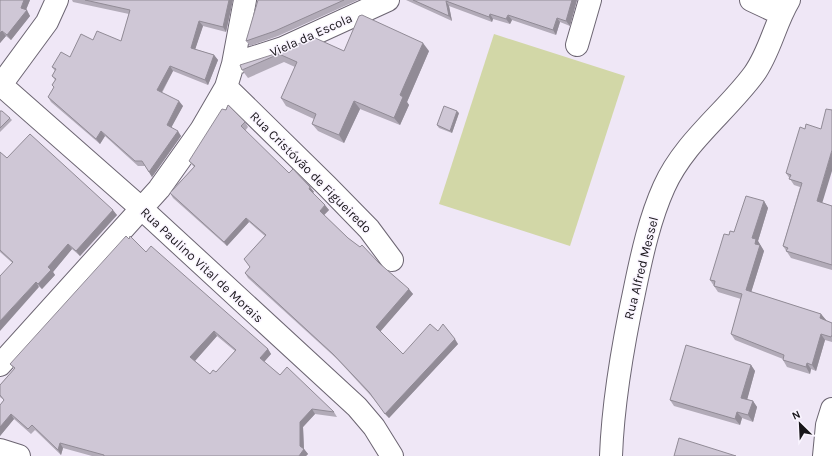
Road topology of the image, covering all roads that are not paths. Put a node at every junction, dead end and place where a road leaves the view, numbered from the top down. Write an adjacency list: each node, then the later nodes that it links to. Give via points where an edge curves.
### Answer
1 (57, 0): 9 (street, via 47,22)
2 (245, 0): 8 (street)
3 (388, 0): 8 (street, Viela da Escola, via 283,48)
4 (590, 0): 7 (street)
5 (751, 0): 6 (street)
6 (785, 7): 18 (street, Rua Alfred Messel, via 756,72 678,160 664,187 644,247 627,326 616,393)
7 (578, 45)
8 (233, 64): 10 (street)
9 (0, 85): 11 (street, Rua Paulino Vital de Morais)
10 (226, 87): 11 (street, via 201,130); 12 (street, Rua Cristóvão de Figueiredo, via 353,213 382,244)
11 (142, 209): 13 (street); 16 (street, Rua Paulino Vital de Morais, via 357,408)
12 (392, 260)
13 (0, 365)
14 (832, 409): 19 (street, via 827,425)
15 (0, 450): 17 (street)
16 (387, 454)
17 (18, 456)
18 (610, 456)
19 (824, 456)

